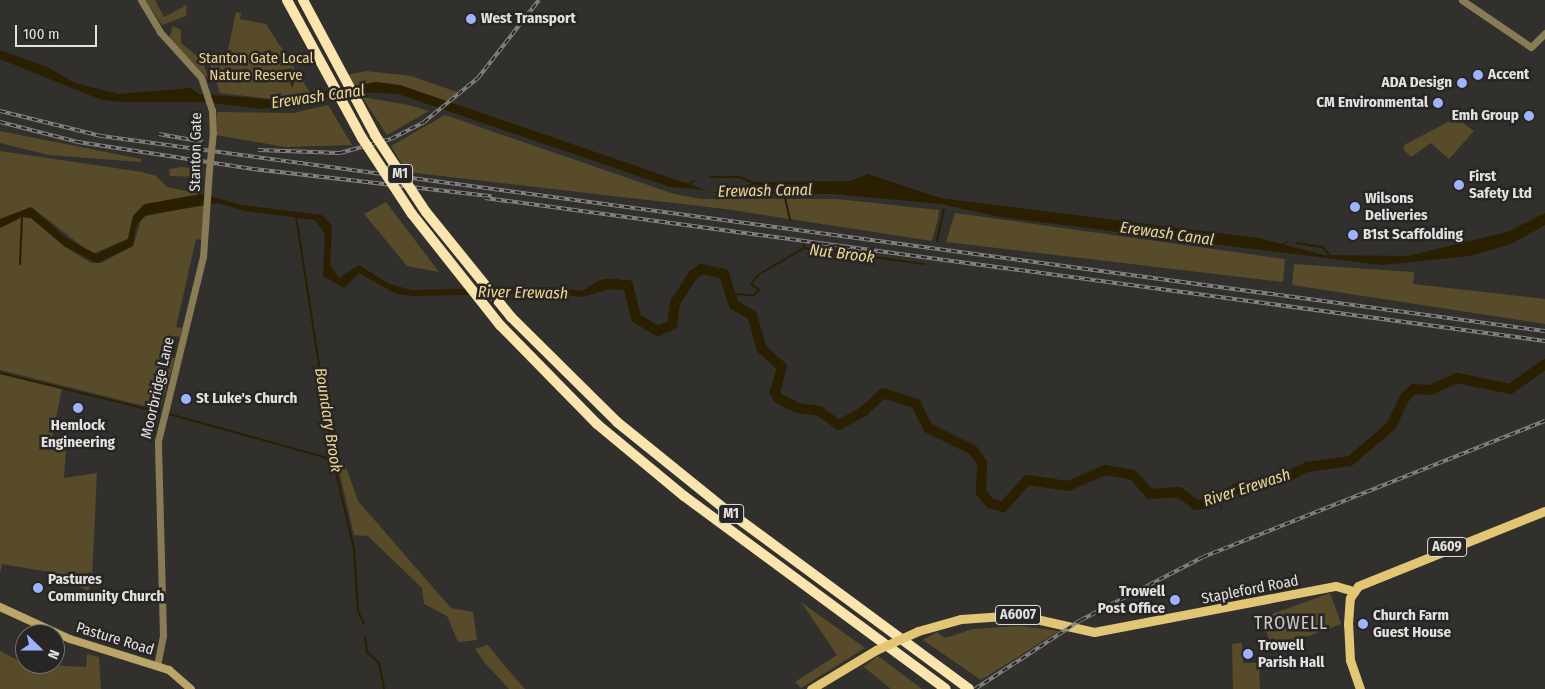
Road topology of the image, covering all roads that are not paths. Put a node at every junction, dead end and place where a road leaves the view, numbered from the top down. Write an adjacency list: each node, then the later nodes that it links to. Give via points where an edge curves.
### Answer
1 (141, 0): 6 (street, Stanton Gate, bridge, via 160,32 201,77 207,91 213,133)
2 (287, 0): 13 (highway, M1, bridge, via 341,103 412,214 500,325 559,388 650,470)
3 (303, 0): 14 (highway, M1, bridge, via 354,100 426,212 511,317 581,390 661,460)
4 (1462, 0): 5 (street, via 1531,47)
5 (1545, 34)
6 (209, 208): 10 (street, Moorbridge Lane, via 203,257 158,436 163,636)
7 (1545, 511): 8 (main road, A609, via 1374,576)
8 (1353, 591): 12 (main road, Stapleford Road / A6007, bridge, via 1336,586 1118,628 1084,631 1018,615 961,619 918,631 876,650); 15 (main road, via 1348,653)
9 (0, 607): 10 (main road, Pasture Road, via 70,640)
10 (157, 666): 11 (main road, Pasture Road)
11 (191, 689)
12 (811, 689)
13 (946, 689)
14 (969, 689)
15 (1360, 689)

